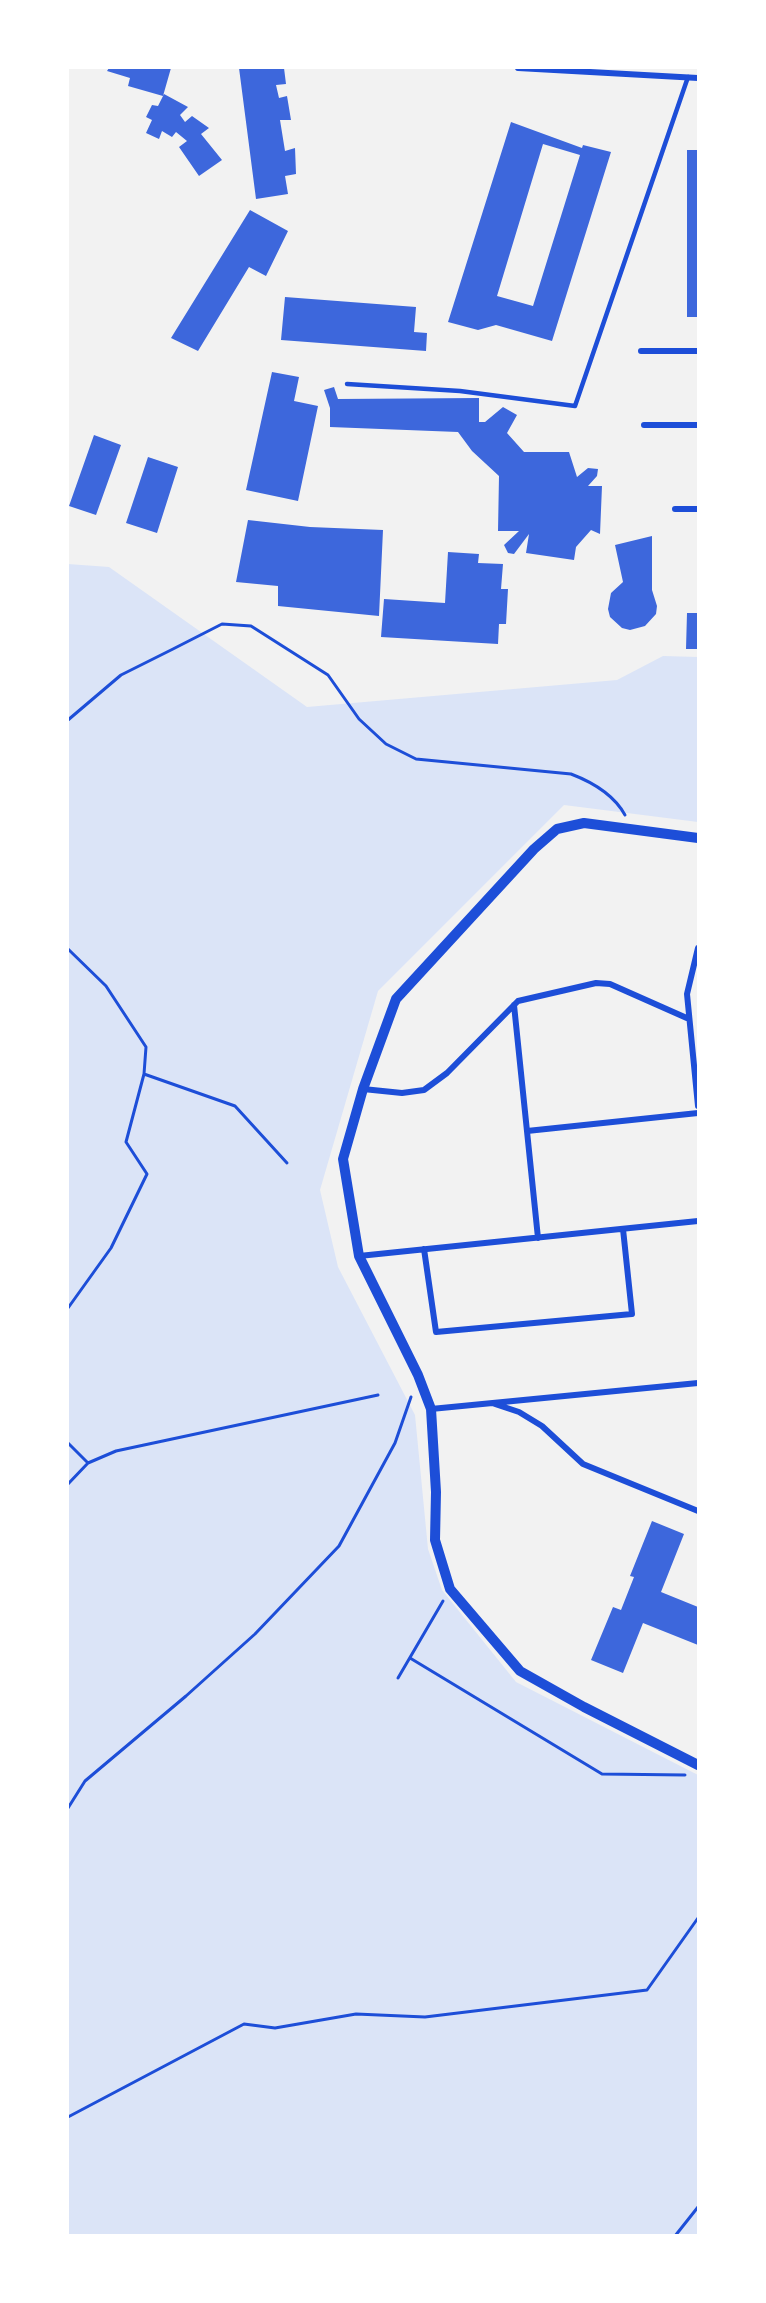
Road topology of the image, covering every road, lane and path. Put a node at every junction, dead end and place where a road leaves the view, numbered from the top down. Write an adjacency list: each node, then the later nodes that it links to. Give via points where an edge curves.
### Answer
1 (518, 68): 2 (street)
2 (688, 76): 3 (street); 6 (lane, via 575,406)
3 (699, 78)
4 (641, 351): 5 (street)
5 (699, 351)
6 (347, 384)
7 (644, 425): 8 (street)
8 (699, 425)
9 (675, 509): 10 (street)
10 (699, 509)
11 (68, 720): 12 (path, via 121,675 222,624 251,626 328,675 359,719 386,744 416,759 571,774 587,780 618,803)
12 (631, 828): 13 (street); 19 (street, via 584,823 557,829 534,849 396,999)
13 (699, 838)
14 (699, 948): 17 (street, via 687,994)
15 (68, 949): 18 (path, via 106,986 146,1047)
16 (514, 1005): 17 (street, via 596,982 610,984); 19 (street, via 447,1073 424,1090 402,1093); 22 (street)
17 (689, 1019): 20 (street)
18 (144, 1074): 23 (path, via 235,1106); 29 (path, via 126,1142 147,1174 111,1248)
19 (363, 1089): 28 (street, via 343,1160)
20 (699, 1106)
21 (699, 1113): 22 (street)
22 (527, 1131): 26 (street)
23 (287, 1163)
24 (699, 1221): 25 (street)
25 (623, 1229): 26 (street); 27 (street, via 632,1314 436,1332)
26 (538, 1238): 27 (street)
27 (424, 1249): 28 (street)
28 (359, 1256): 30 (street)
29 (68, 1308)
30 (418, 1375): 34 (street); 44 (path, via 395,1443 339,1546 255,1634 84,1781)
31 (699, 1383): 33 (street)
32 (378, 1395): 36 (path, via 116,1451)
33 (492, 1403): 34 (street); 38 (street, via 519,1412 542,1426 583,1464)
34 (431, 1409): 39 (street, via 435,1540)
35 (68, 1443): 36 (path)
36 (88, 1463): 37 (path)
37 (68, 1484)
38 (699, 1511)
39 (450, 1589): 40 (path); 42 (street, via 520,1671)
40 (410, 1658): 41 (path); 43 (path, via 602,1774)
41 (398, 1678)
42 (699, 1765)
43 (688, 1775)
44 (68, 1808)
45 (699, 1918): 46 (path, via 647,1990 425,2017 357,2014 275,2028 244,2024)
46 (68, 2117)
47 (699, 2207): 48 (path)
48 (675, 2235)

